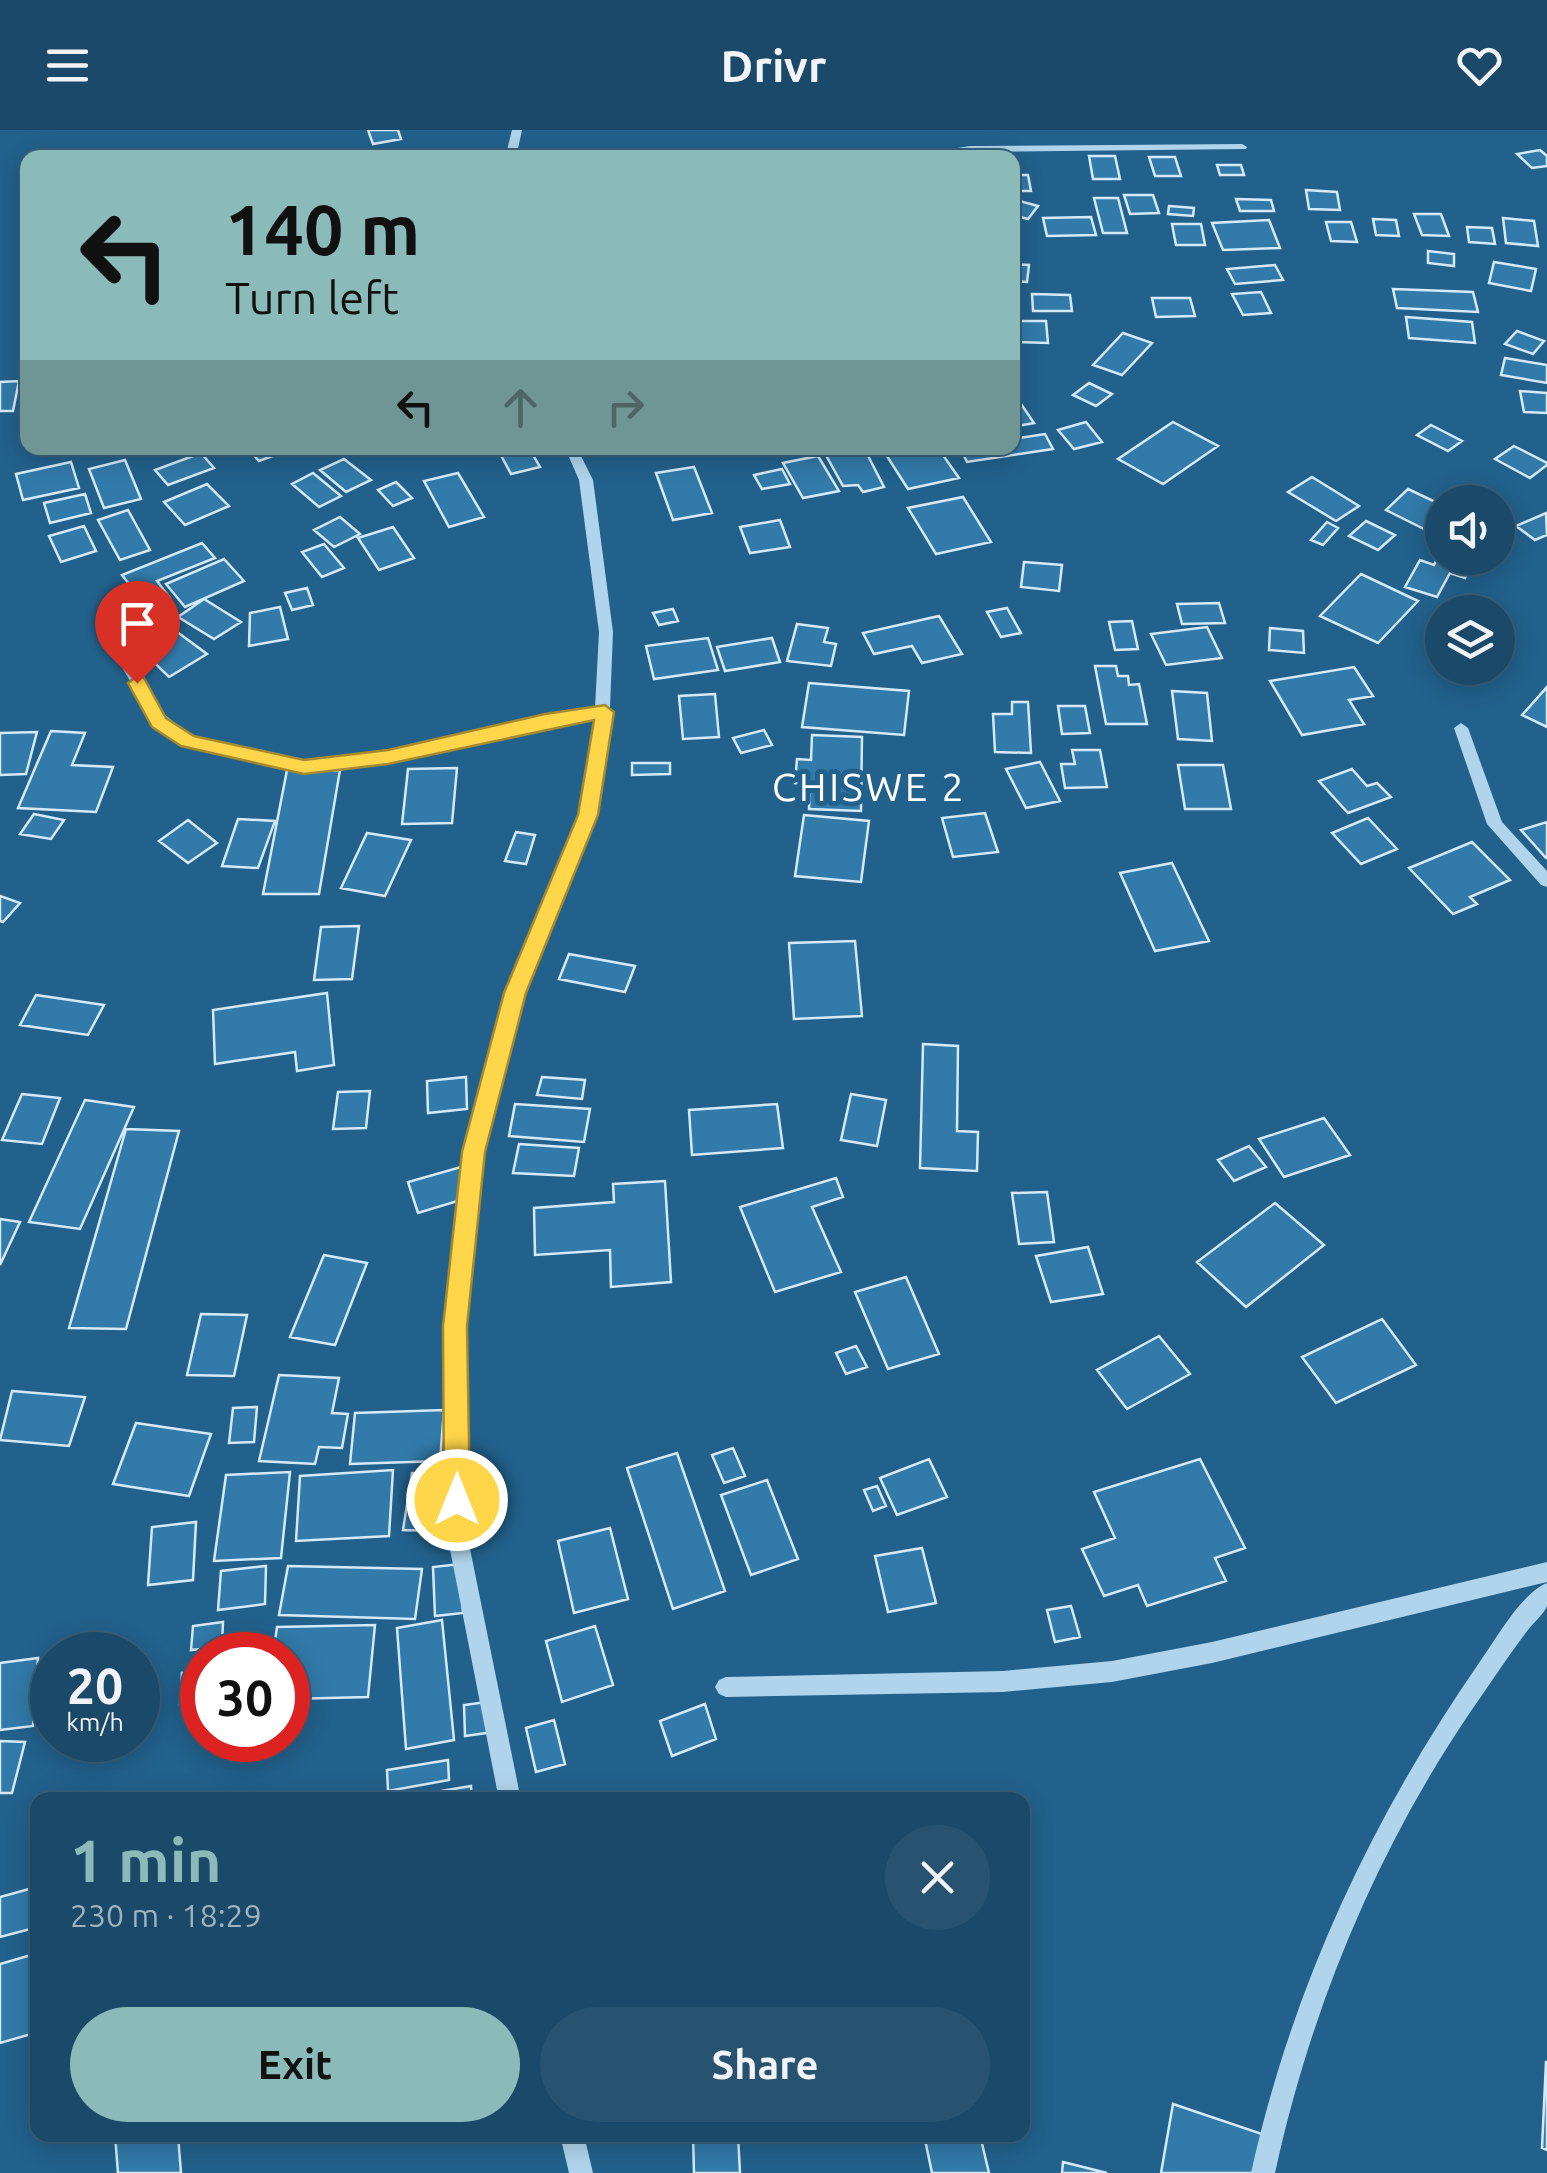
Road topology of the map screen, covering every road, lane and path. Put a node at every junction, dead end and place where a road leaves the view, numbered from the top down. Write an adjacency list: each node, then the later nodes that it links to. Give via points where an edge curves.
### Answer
1 (1242, 147): 2 (street)
2 (962, 150)
3 (574, 455): 5 (street, via 586,480 606,632)
4 (127, 664): 5 (street, via 159,722 188,742 304,767)
5 (605, 712): 11 (street, via 588,815 515,993 474,1152 455,1326 457,1534)
6 (1461, 728): 7 (street, via 1496,824)
7 (1547, 881)
8 (1547, 1572): 10 (street, via 1162,1663 1038,1677)
9 (1547, 1593): 14 (street, via 1464,1701 1349,1902 1272,2125)
10 (726, 1687)
11 (508, 1792)
12 (574, 2142): 13 (street)
13 (581, 2173)
14 (1263, 2173)

